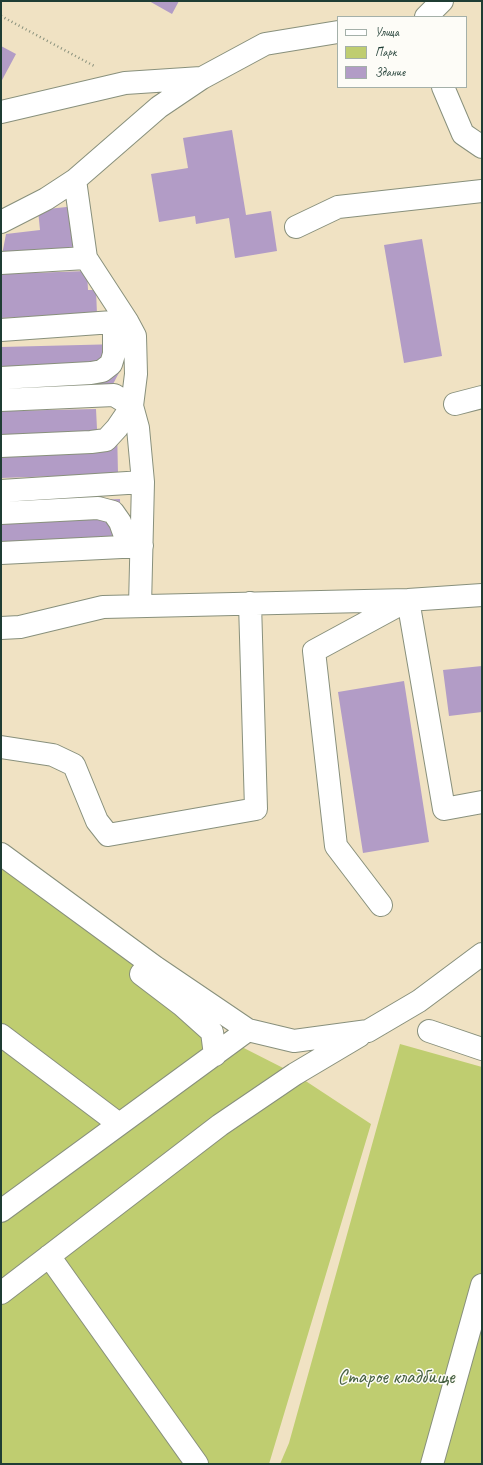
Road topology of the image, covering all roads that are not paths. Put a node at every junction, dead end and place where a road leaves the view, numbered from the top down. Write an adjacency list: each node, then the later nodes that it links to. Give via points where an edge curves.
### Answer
1 (442, 1): 2 (street)
2 (427, 16)
3 (337, 32): 4 (street, via 266,44)
4 (202, 78): 6 (street, via 125,83); 8 (street, via 159,107)
5 (443, 88): 7 (street, via 463,134)
6 (1, 112)
7 (482, 147)
8 (75, 180): 10 (street, via 46,199); 12 (street)
9 (482, 191): 11 (street, via 338,207)
10 (1, 222)
11 (296, 227)
12 (86, 258): 13 (street); 14 (street)
13 (1, 263)
14 (121, 322): 15 (street); 16 (street, via 111,364 102,371); 20 (street, via 134,336 136,374)
15 (1, 330)
16 (1, 378)
17 (482, 397): 19 (street)
18 (1, 400): 20 (street, via 114,395)
19 (455, 404)
20 (132, 406): 21 (street, via 106,440); 22 (street, via 138,428)
21 (1, 446)
22 (143, 482): 23 (street); 25 (street)
23 (1, 491)
24 (1, 513): 25 (street, via 98,508 113,512)
25 (135, 546): 26 (street); 30 (street)
26 (1, 553)
27 (482, 596): 28 (street)
28 (408, 600): 29 (street); 33 (street, via 444,809); 36 (street, via 314,651 336,846)
29 (250, 603): 30 (street); 32 (street, via 256,809 108,835 97,821 74,765 53,755)
30 (140, 606): 31 (street, via 103,607 20,627)
31 (1, 628)
32 (1, 747)
33 (482, 802)
34 (1, 854): 38 (street, via 156,967)
35 (1, 865): 43 (street, via 183,1006 212,1032)
36 (381, 905)
37 (482, 954): 39 (street, via 419,1001)
38 (248, 1030): 39 (street, via 294,1041); 43 (street)
39 (368, 1031): 46 (street, via 295,1074 220,1125)
40 (428, 1031): 42 (street)
41 (1, 1035): 44 (street)
42 (482, 1049)
43 (215, 1054): 44 (street)
44 (119, 1124): 45 (street)
45 (3, 1205)
46 (49, 1256): 48 (street); 49 (street)
47 (482, 1285): 50 (street)
48 (1, 1293)
49 (197, 1464)
50 (432, 1464)

